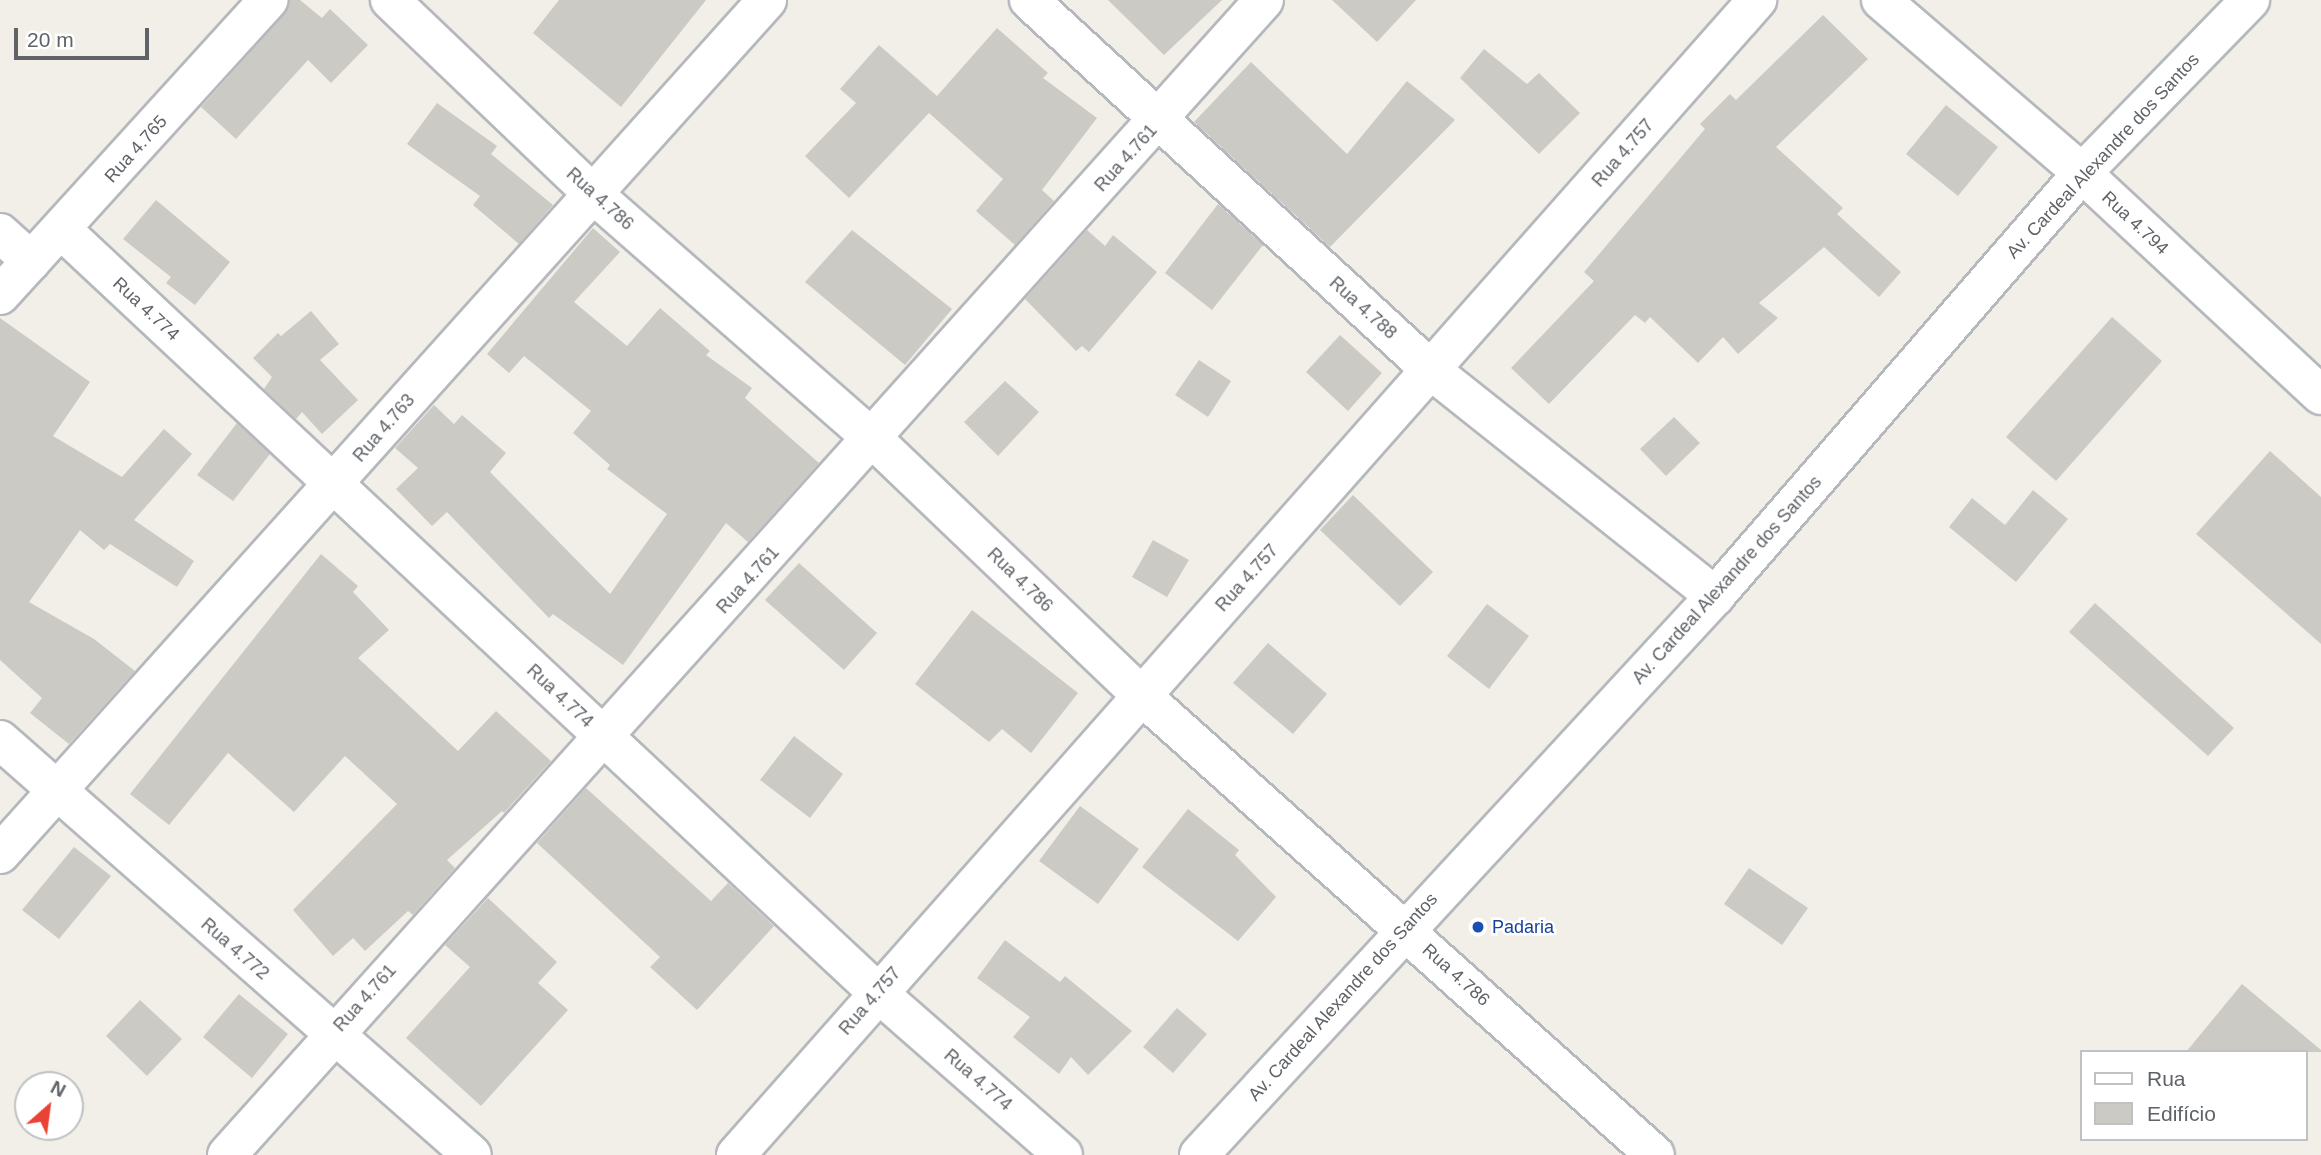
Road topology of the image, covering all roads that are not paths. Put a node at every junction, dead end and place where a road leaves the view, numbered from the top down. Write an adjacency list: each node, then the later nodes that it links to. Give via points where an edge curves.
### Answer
1 (268, 0): 12 (street, Rua 4.765)
2 (390, 0): 11 (street, Rua 4.786)
3 (767, 0): 11 (street, Rua 4.763)
4 (1029, 0): 9 (street, Rua 4.788)
5 (1264, 0): 9 (street, Rua 4.761)
6 (1757, 0): 16 (street, Rua 4.757)
7 (1881, 0): 10 (street, Rua 4.794)
8 (2250, 0): 10 (street, Av. Cardeal Alexandre dos Santos)
9 (1158, 123): 16 (street, Rua 4.788); 18 (street, Rua 4.761)
10 (2082, 173): 17 (street, Rua 4.794); 20 (street, Av. Cardeal Alexandre dos Santos)
11 (592, 192): 18 (street, Rua 4.786); 19 (street, Rua 4.763)
12 (63, 231): 14 (street, Rua 4.765); 19 (street, Rua 4.774)
13 (0, 233): 14 (street)
14 (31, 261): 15 (street, Rua 4.765)
15 (0, 295)
16 (1432, 371): 20 (street, Rua 4.788); 21 (street, Rua 4.757)
17 (2321, 395)
18 (873, 439): 21 (street, Rua 4.786); 22 (street, Rua 4.761)
19 (334, 484): 22 (street, Rua 4.774); 24 (street, Rua 4.763)
20 (1715, 596): 26 (street, Av. Cardeal Alexandre dos Santos)
21 (1142, 696): 26 (street, Rua 4.786); 27 (street, Rua 4.757)
22 (605, 738): 27 (street, Rua 4.774); 28 (street, Rua 4.761)
23 (0, 740): 24 (street, Rua 4.772)
24 (57, 791): 25 (street, Rua 4.763); 28 (street, Rua 4.772)
25 (0, 854)
26 (1405, 929): 33 (street, Av. Cardeal Alexandre dos Santos); 34 (street, Rua 4.786)
27 (877, 992): 31 (street, Rua 4.757); 32 (street, Rua 4.774)
28 (332, 1034): 29 (street, Rua 4.761); 30 (street, Rua 4.772)
29 (226, 1155)
30 (472, 1155)
31 (736, 1155)
32 (1063, 1155)
33 (1199, 1155)
34 (1655, 1155)

